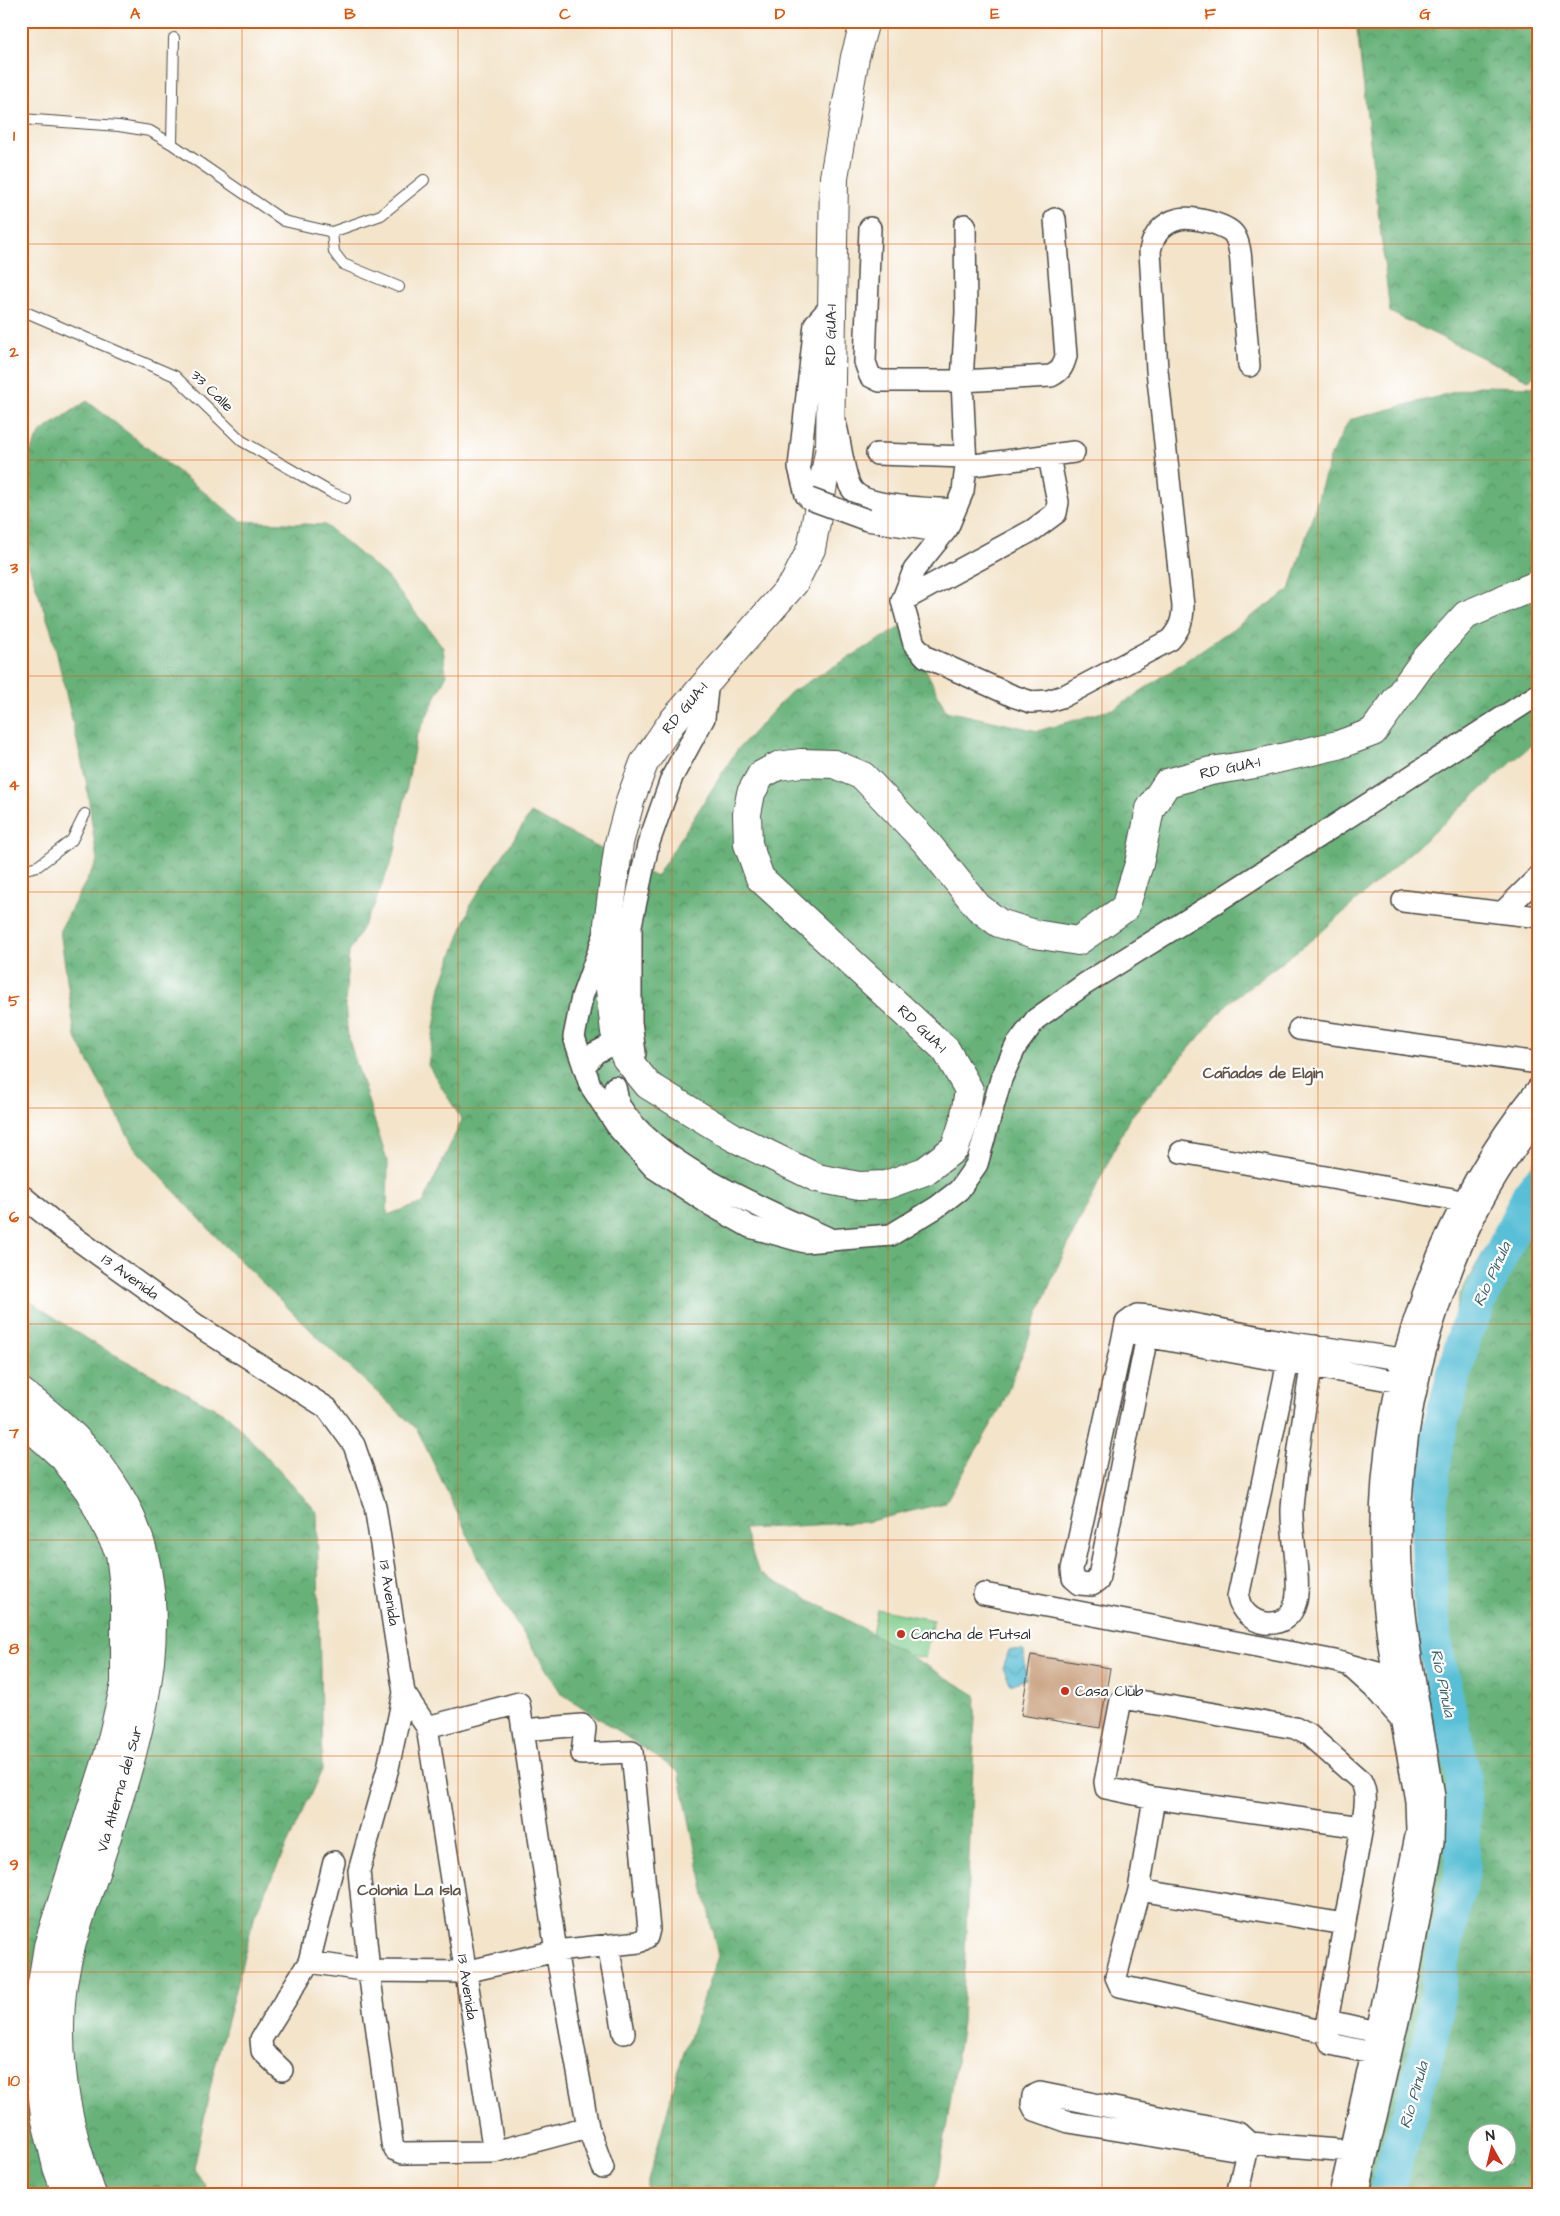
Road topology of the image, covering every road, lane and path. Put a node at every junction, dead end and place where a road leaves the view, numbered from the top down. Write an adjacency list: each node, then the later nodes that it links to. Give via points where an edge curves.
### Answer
1 (865, 21): 11 (main road, RD GUA-1, via 855,57 834,177)
2 (174, 38): 4 (lane)
3 (21, 120): 4 (lane, via 127,127 150,131)
4 (172, 144): 9 (lane, via 284,221)
5 (424, 180): 9 (lane, via 381,215)
6 (1055, 219): 14 (street, via 1066,356 1060,372 1051,376)
7 (965, 225): 14 (street, via 966,312)
8 (870, 228): 14 (street, via 865,362 870,376 880,381)
9 (332, 232): 10 (lane, via 334,252 344,264)
10 (399, 287)
11 (831, 306): 15 (main road, RD GUA-1); 22 (street, bridge, via 815,324 799,468 806,495 867,520)
12 (21, 310): 20 (lane, 33 Calle, via 175,376 242,441)
13 (1249, 366): 24 (street, via 1240,254 1234,234 1224,226 1191,218 1167,223 1156,235 1150,251 1157,370 1183,606 1181,624 1170,640 1064,696 1031,702 926,657 914,644)
14 (962, 381): 19 (street)
15 (830, 399): 21 (street, via 849,481 855,493 870,501); 25 (main road, RD GUA-1, via 830,447 811,548 794,583)
16 (1074, 452): 18 (street)
17 (877, 454): 19 (street)
18 (1049, 457): 19 (street); 24 (street, via 1058,502 1056,513 1033,530)
19 (966, 462): 21 (street, via 963,491)
20 (345, 498)
21 (956, 510): 22 (street)
22 (947, 529): 24 (street, via 914,570)
23 (1539, 584): 35 (main road, RD GUA-1, via 1466,615 1424,661 1373,732 1338,745 1167,783 1150,809 1139,864 1125,908 1078,941 1035,934 992,918 978,907 927,842 863,776 834,764 801,763 778,766 761,775 751,793 747,814 748,844 760,878 946,1050 969,1090 955,1148 925,1170 886,1185 859,1186 817,1178 733,1138 648,1085 626,1058)
24 (902, 601)
25 (708, 680): 33 (main road, RD GUA-1, via 672,722 644,763 619,843); 35 (street, via 704,718 672,777 648,845 631,925 631,1022)
26 (1539, 694): 44 (street, via 1085,984 1036,1019 1012,1055 1001,1080 977,1164 959,1190 891,1235)
27 (84, 814): 28 (lane, via 72,840 38,866)
28 (21, 870)
29 (1539, 876): 31 (street)
30 (1403, 901): 31 (street)
31 (1503, 912): 32 (street)
32 (1539, 917)
33 (608, 924): 35 (main road, RD GUA-1, via 610,1003); 37 (street, via 582,997 574,1037)
34 (1299, 1029): 36 (street)
35 (627, 1047): 37 (street, via 595,1053)
36 (1539, 1063)
37 (584, 1067): 44 (street, via 590,1085 619,1128 654,1168 750,1228 805,1242)
38 (615, 1086): 44 (street, via 620,1108 642,1132 695,1174)
39 (1539, 1086): 43 (street, via 1500,1138)
40 (1539, 1116): 43 (street)
41 (1181, 1152): 43 (street)
42 (21, 1195): 57 (street, 13 Avenida, via 194,1324 327,1408 354,1444 375,1506)
43 (1472, 1204): 48 (street, via 1430,1277); 49 (street, via 1470,1226 1447,1281)
44 (833, 1241)
45 (1149, 1325): 45 (street, via 1137,1315 1126,1323 1072,1569 1073,1578 1080,1584 1098,1581); 46 (street)
46 (1290, 1352): 47 (street); 47 (street, via 1238,1597 1245,1615 1270,1623 1282,1622 1290,1616 1296,1601 1292,1508)
47 (1313, 1356): 48 (street); 50 (street)
48 (1402, 1360): 49 (street); 50 (street)
49 (1423, 1362): 50 (street)
50 (1407, 1384): 55 (street, via 1385,1458 1381,1542 1383,1588); 56 (street, via 1402,1585)
51 (21, 1392): 61 (main road, Vía Alterna del Sur, via 84,1446 111,1480 144,1549 152,1648 148,1684)
52 (21, 1419): 61 (main road, Vía Alterna del Sur, via 64,1458 79,1478 120,1552 124,1595 124,1684)
53 (984, 1594): 54 (street)
54 (1348, 1664): 55 (street); 58 (street)
55 (1395, 1677): 56 (street); 58 (street)
56 (1417, 1684): 75 (street, via 1434,1797 1434,1832 1410,1969)
57 (404, 1693): 59 (street, 13 Avenida); 71 (street, via 388,1768 359,1871)
58 (1403, 1722): 75 (street, via 1416,1800 1417,1831)
59 (427, 1727): 60 (street, via 519,1702); 72 (street, 13 Avenida)
60 (523, 1730): 67 (street, via 582,1725 585,1728 582,1754 632,1752 649,1929 647,1937 639,1942); 69 (street)
61 (119, 1759): 68 (main road, Vía Alterna del Sur)
62 (1154, 1798): 63 (street); 63 (street, via 1106,1788 1105,1785 1121,1700 1124,1698 1304,1732 1364,1787); 65 (street)
63 (1362, 1827): 66 (street)
64 (334, 1862): 70 (street)
65 (1139, 1890): 66 (street); 73 (street, via 1116,1977 1120,1986)
66 (1344, 1924): 73 (street)
67 (608, 1946): 69 (street); 74 (street)
68 (59, 1949): 83 (main road, Vía Alterna del Sur, via 39,2002 38,2056 45,2116); 84 (main road, Vía Alterna del Sur, via 60,2052 66,2113)
69 (556, 1951): 72 (street); 78 (street)
70 (309, 1962): 71 (street); 77 (street, via 261,2039 262,2051)
71 (369, 1971): 72 (street); 80 (street, via 395,2150 403,2153)
72 (465, 1972): 80 (street, 13 Avenida)
73 (1325, 2032): 75 (street, via 1337,2024); 76 (street, via 1331,2044)
74 (624, 2033)
75 (1385, 2036): 76 (street); 81 (street)
76 (1372, 2053): 81 (street)
77 (282, 2070)
78 (588, 2128): 80 (street); 82 (street)
79 (1249, 2143): 79 (street, via 1238,2133 1040,2093 1032,2100 1035,2110 1069,2122 1234,2149); 81 (street); 85 (street)
80 (494, 2152)
81 (1359, 2152): 86 (street); 87 (street)
82 (603, 2168)
83 (67, 2195)
84 (92, 2195)
85 (1237, 2195)
86 (1340, 2195)
87 (1358, 2195)

